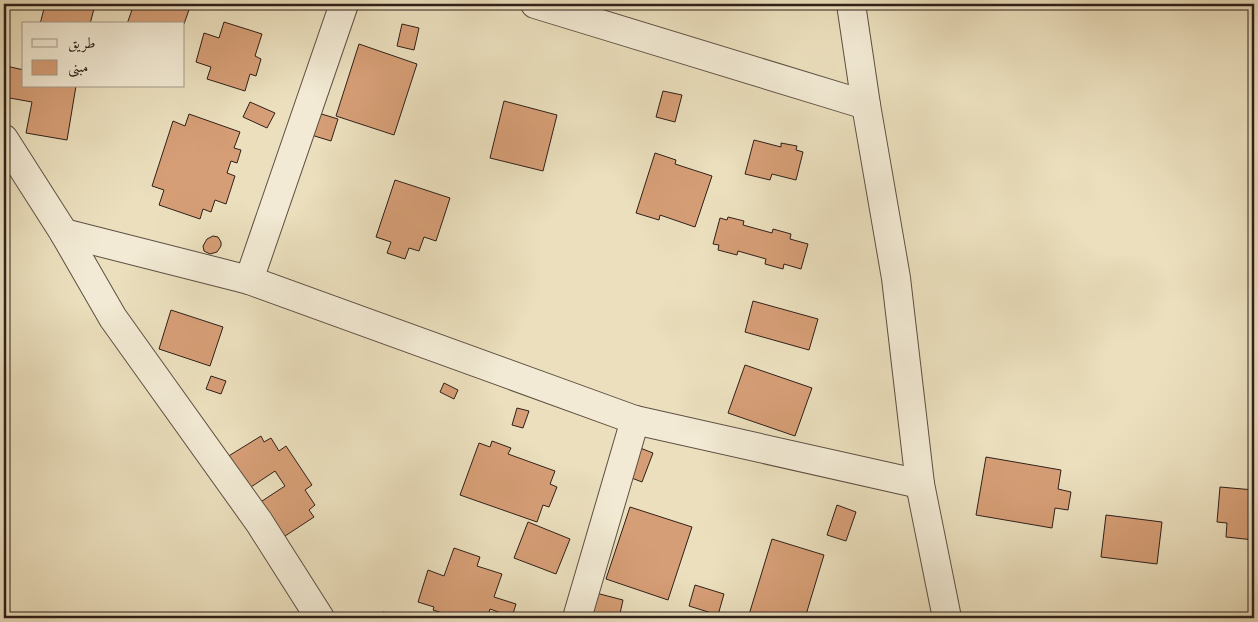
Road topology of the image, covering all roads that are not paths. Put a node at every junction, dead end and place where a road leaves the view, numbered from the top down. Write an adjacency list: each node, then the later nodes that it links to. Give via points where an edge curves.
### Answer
1 (344, 4): 7 (street)
2 (535, 4): 4 (street)
3 (852, 4): 4 (street)
4 (866, 104): 9 (street, via 896,278)
5 (4, 139): 6 (street)
6 (64, 233): 7 (street); 10 (street, via 113,318 259,522)
7 (249, 280): 8 (street)
8 (635, 420): 9 (street); 11 (street)
9 (920, 484): 12 (street)
10 (320, 618)
11 (577, 618)
12 (947, 618)

